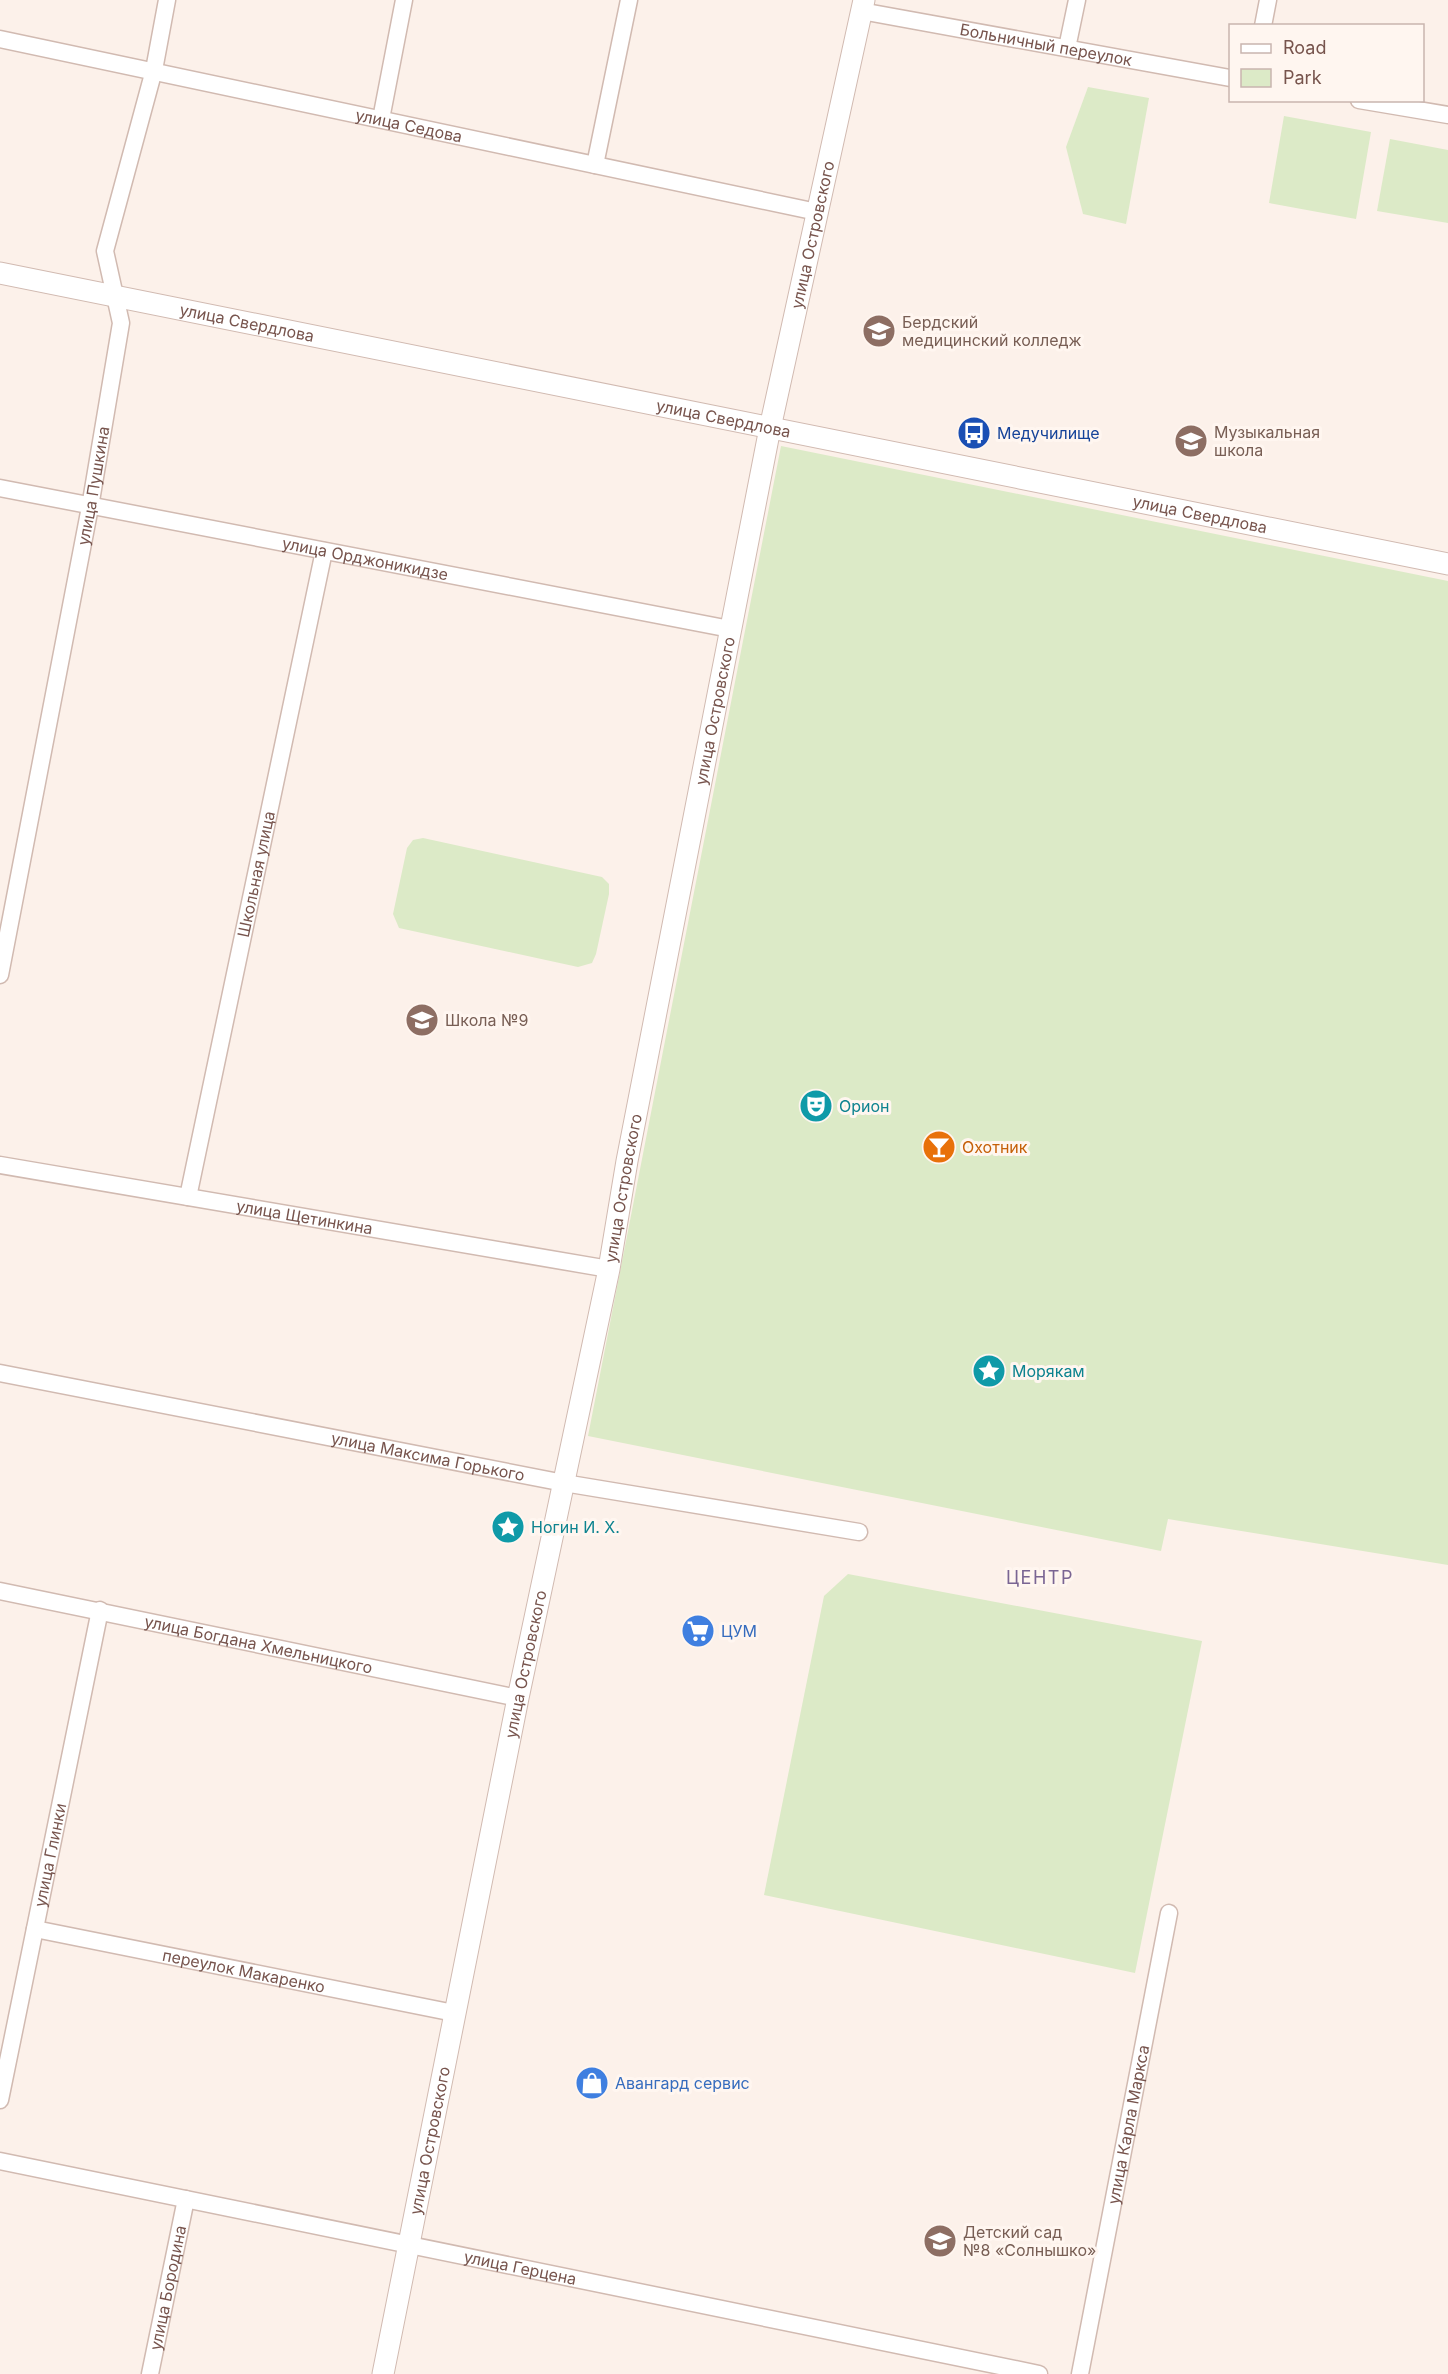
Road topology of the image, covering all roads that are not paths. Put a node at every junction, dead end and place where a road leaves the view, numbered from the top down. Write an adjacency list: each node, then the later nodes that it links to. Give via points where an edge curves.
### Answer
1 (166, 0): 10 (street, улица Пушкина)
2 (404, 0): 14 (street)
3 (629, 0): 15 (street)
4 (1077, 0): 9 (street)
5 (1268, 0): 7 (street)
6 (862, 5): 9 (street, Больничный переулок); 16 (street, улица Островского)
7 (1263, 24)
8 (0, 39): 10 (street, улица Седова)
9 (1067, 48): 11 (street, Больничный переулок)
10 (154, 70): 14 (street, улица Седова); 18 (street, улица Пушкина, via 105,251)
11 (1229, 78)
12 (1370, 102): 13 (street)
13 (1448, 116)
14 (381, 119): 15 (street, улица Седова)
15 (596, 165): 16 (street, улица Седова)
16 (818, 212): 19 (street, улица Островского)
17 (0, 273): 18 (street, улица Свердлова)
18 (116, 297): 19 (street, улица Свердлова); 21 (street, улица Пушкина, via 121,323)
19 (770, 428): 23 (street, улица Свердлова); 24 (street, улица Островского)
20 (0, 488): 21 (street, улица Орджоникидзе)
21 (90, 507): 22 (street, улица Орджоникидзе); 25 (street, улица Пушкина)
22 (324, 551): 24 (street, улица Орджоникидзе); 27 (street, Школьная улица)
23 (1447, 559)
24 (730, 629): 28 (street, улица Островского)
25 (0, 975)
26 (0, 1165): 27 (street, улица Щетинкина)
27 (188, 1197): 28 (street, улица Щетинкина)
28 (609, 1269): 30 (street, улица Островского)
29 (0, 1373): 30 (street, улица Максима Горького)
30 (564, 1483): 31 (street, улица Максима Горького); 34 (street, улица Островского)
31 (859, 1532)
32 (0, 1591): 33 (street, улица Богдана Хмельницкого)
33 (100, 1610): 34 (street, улица Богдана Хмельницкого); 36 (street, улица Глинки)
34 (518, 1698): 37 (street, улица Островского)
35 (1170, 1913): 45 (street, улица Карла Маркса)
36 (35, 1929): 37 (street, переулок Макаренко); 38 (street, улица Глинки)
37 (454, 2013): 41 (street, улица Островского)
38 (0, 2100)
39 (0, 2161): 40 (street, улица Герцена)
40 (186, 2199): 41 (street, улица Герцена); 42 (street, улица Бородина)
41 (410, 2245): 43 (street, улица Островского); 44 (street, улица Герцена)
42 (150, 2374)
43 (383, 2374)
44 (1040, 2374)
45 (1080, 2374)

